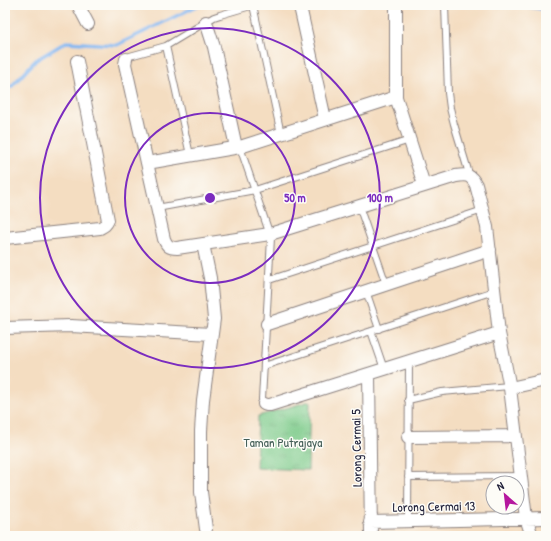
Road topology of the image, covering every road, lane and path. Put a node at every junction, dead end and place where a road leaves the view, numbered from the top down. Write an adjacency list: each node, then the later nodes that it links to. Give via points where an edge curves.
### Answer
1 (78, 5): 7 (street)
2 (254, 5): 6 (lane); 13 (lane)
3 (299, 5): 12 (street)
4 (396, 5): 11 (street)
5 (445, 5): 18 (lane, via 450,108)
6 (206, 22): 8 (lane); 15 (street)
7 (88, 24)
8 (166, 46): 9 (lane); 16 (lane)
9 (126, 59): 17 (street)
10 (77, 61): 25 (street, via 108,220 100,228)
11 (396, 97): 12 (street); 14 (street)
12 (325, 119): 13 (street)
13 (280, 134): 15 (street)
14 (410, 140): 19 (street); 20 (lane)
15 (238, 147): 16 (street); 20 (lane)
16 (190, 156): 17 (street)
17 (147, 163): 22 (street)
18 (470, 176): 19 (street, via 463,174); 23 (street, via 476,185)
19 (424, 185): 21 (street)
20 (255, 190): 22 (lane); 24 (lane)
21 (359, 206): 24 (street); 27 (lane)
22 (157, 208): 26 (street, via 168,247)
23 (483, 210): 27 (lane); 28 (street)
24 (270, 234): 26 (street); 29 (lane, via 272,243)
25 (5, 238)
26 (203, 244): 38 (street, via 214,319)
27 (373, 246): 29 (lane); 30 (lane)
28 (490, 250): 30 (street); 32 (street)
29 (269, 280): 33 (lane)
30 (386, 284): 31 (street)
31 (366, 291): 33 (street); 35 (lane)
32 (494, 292): 35 (lane); 37 (street)
33 (267, 324): 40 (lane)
34 (5, 328): 38 (street, via 71,326)
35 (379, 329): 36 (lane)
36 (372, 331): 40 (lane); 41 (lane)
37 (499, 333): 39 (street); 44 (street)
38 (211, 334): 57 (street, via 201,431 201,492)
39 (409, 361): 41 (street); 45 (lane)
40 (264, 366): 46 (lane)
41 (384, 369): 42 (street)
42 (369, 374): 46 (street, via 270,405); 56 (street, Lorong Cermai 5)
43 (546, 380): 44 (street)
44 (509, 387): 45 (lane, via 442,392); 47 (street)
45 (408, 400): 48 (lane)
46 (264, 404)
47 (516, 436): 48 (street); 49 (street)
48 (408, 437): 51 (lane)
49 (521, 475)
50 (485, 476): 51 (lane)
51 (408, 477): 55 (lane)
52 (525, 510): 53 (street)
53 (526, 518): 54 (street, Lorong Cermai 13); 55 (street, Lorong Cermai 13); 59 (street)
54 (546, 518)
55 (408, 521): 56 (street, Lorong Cermai 13)
56 (370, 522): 58 (street, Lorong Cermai 5)
57 (206, 529)
58 (371, 536)
59 (532, 536)

